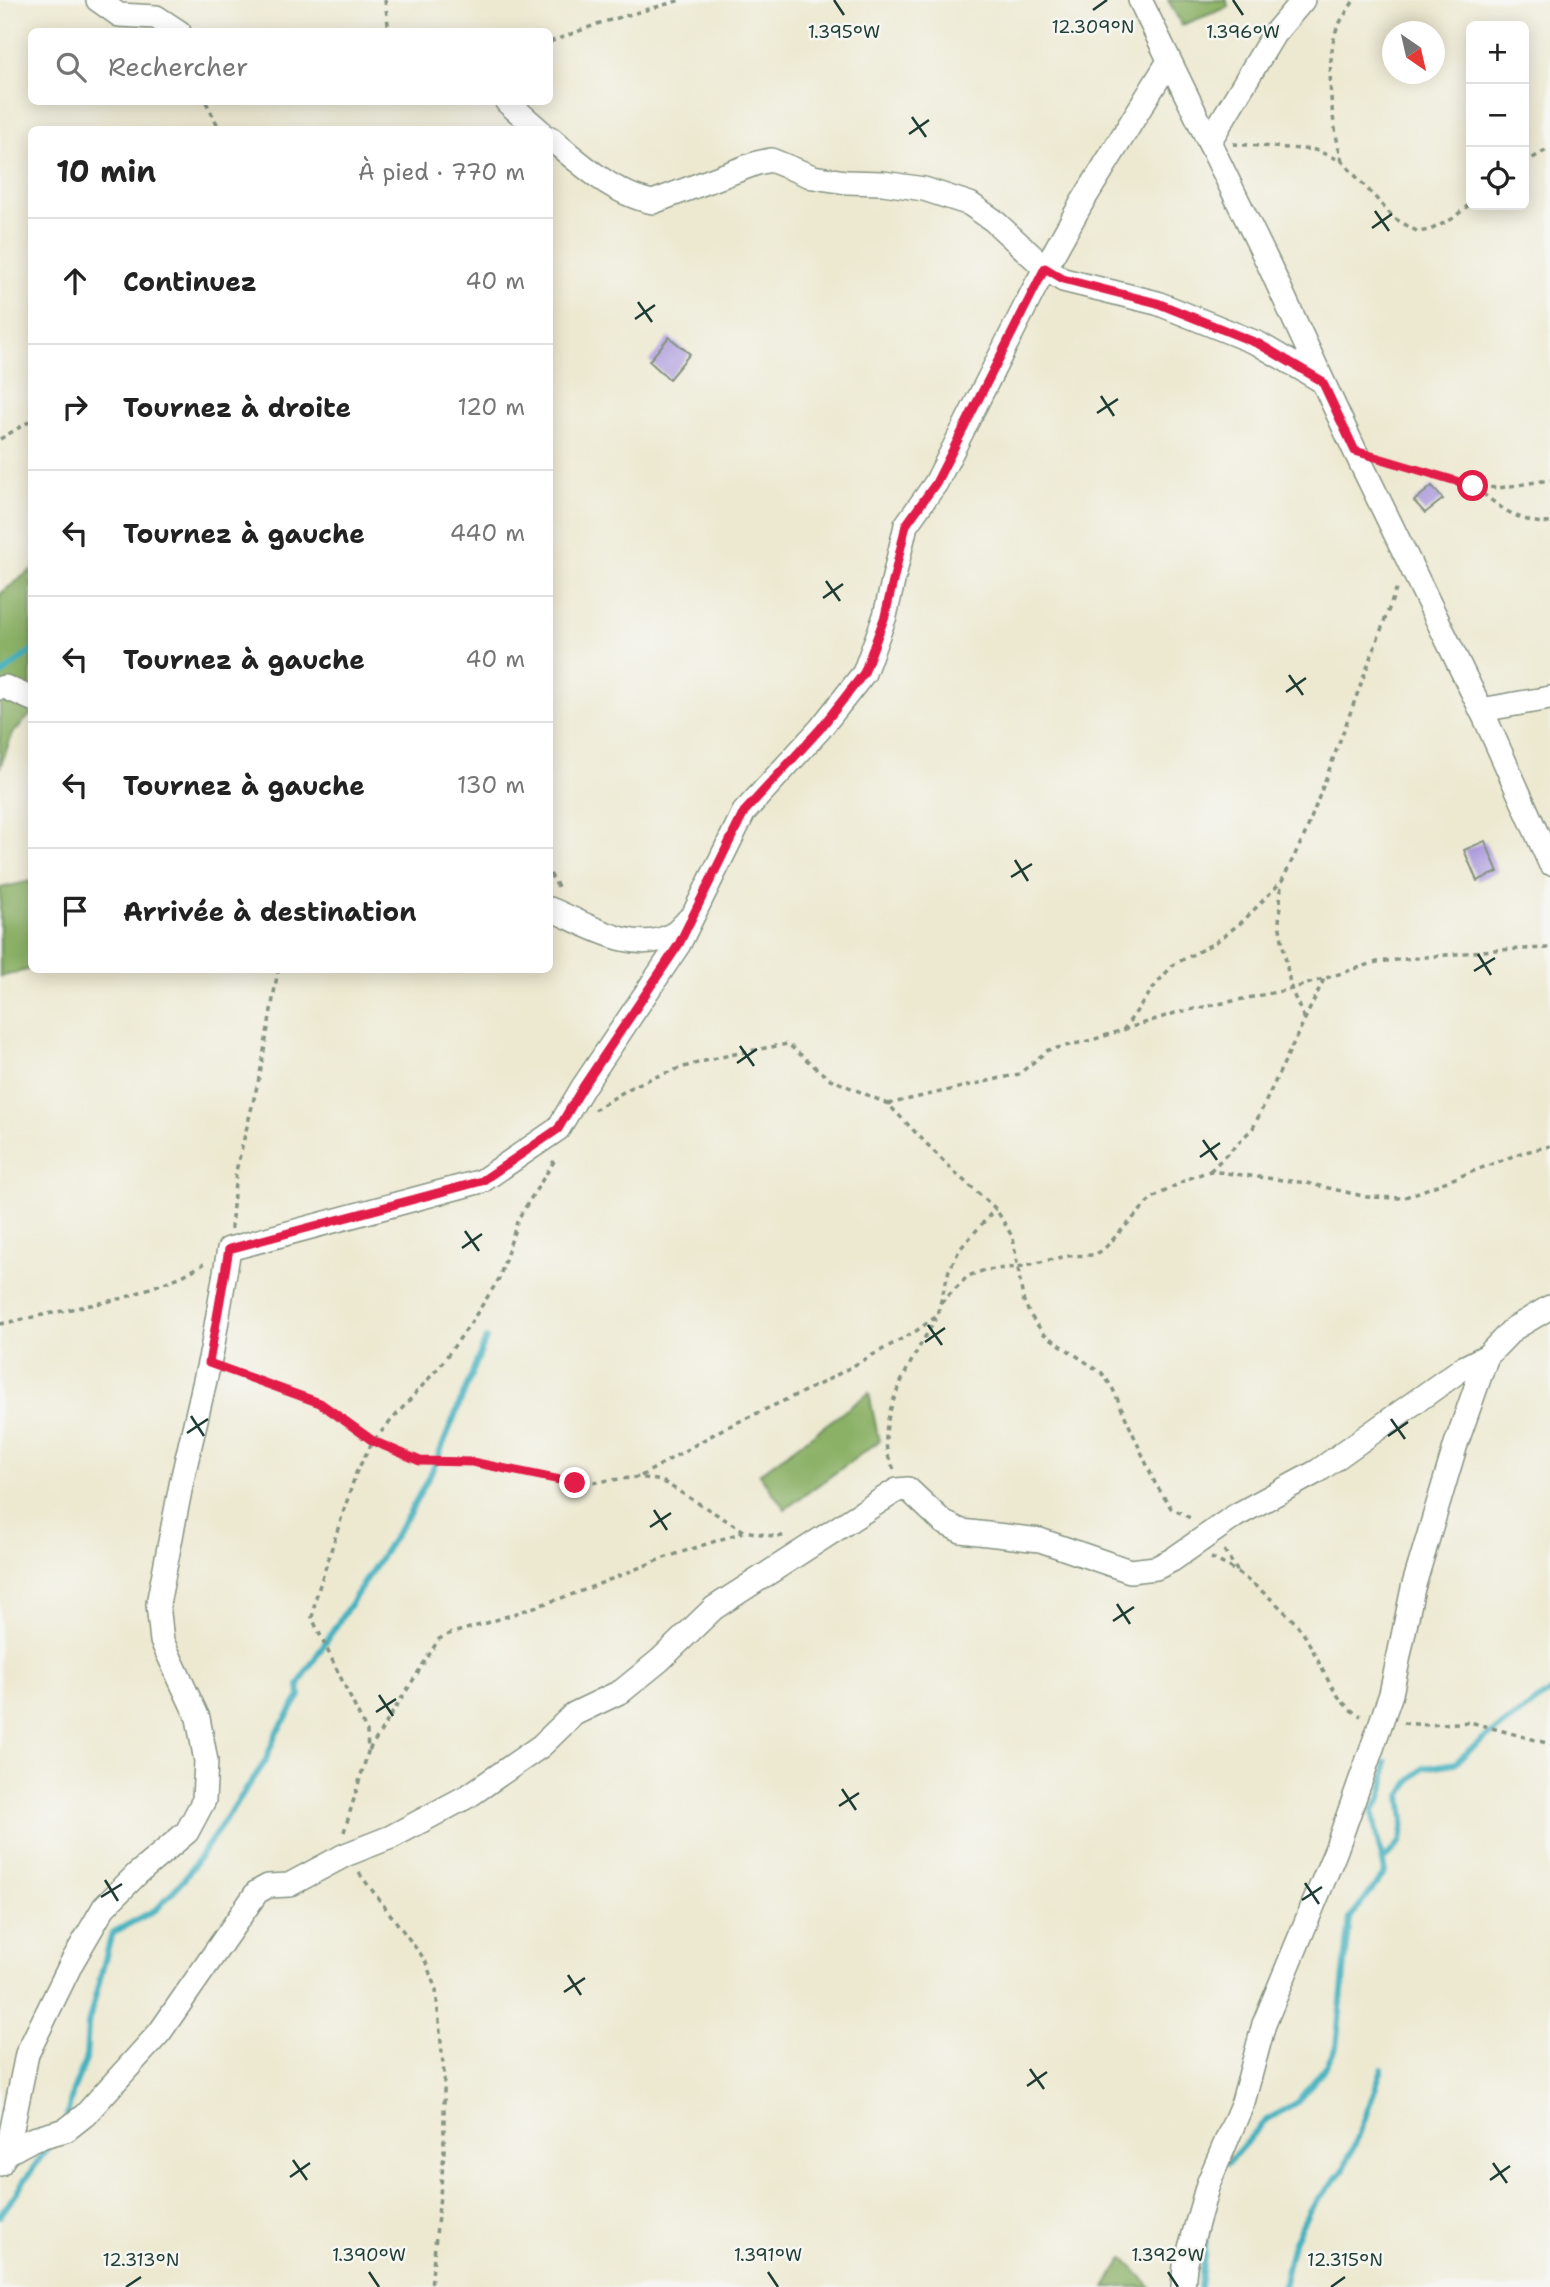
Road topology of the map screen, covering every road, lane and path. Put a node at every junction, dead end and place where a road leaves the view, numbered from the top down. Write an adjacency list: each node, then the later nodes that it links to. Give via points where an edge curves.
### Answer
1 (98, 0): 7 (street, via 119,15 156,17)
2 (385, 0): 8 (path)
3 (681, 0): 9 (path)
4 (1140, 0): 10 (street)
5 (1303, 0): 16 (street, via 1274,34)
6 (1354, 0): 19 (path, via 1334,36 1331,70 1332,123)
7 (173, 28)
8 (388, 28)
9 (553, 41)
10 (1170, 61): 16 (street); 21 (street)
11 (208, 105): 13 (path)
12 (510, 105): 14 (street)
13 (218, 126)
14 (534, 126)
15 (553, 140): 21 (street, via 605,180 637,199 653,202 771,160 813,177 924,189 970,204)
16 (1209, 142): 19 (path, via 1315,150); 22 (street)
17 (1550, 148): 18 (path)
18 (1529, 160)
19 (1342, 162): 20 (path, via 1394,218 1418,232 1452,219)
20 (1466, 207)
21 (1045, 268): 22 (street, via 1063,279 1157,303 1259,344); 37 (street, via 936,483 906,525 885,616 864,673 744,812)
22 (1322, 381): 25 (street)
23 (28, 422): 24 (path)
24 (0, 439)
25 (1355, 451): 27 (path); 29 (street)
26 (1550, 480): 27 (path, via 1498,488)
27 (1473, 486): 28 (path, via 1502,510 1533,523)
28 (1550, 523)
29 (1407, 558): 33 (street); 35 (path, via 1306,832)
30 (0, 688): 31 (street)
31 (28, 697)
32 (1550, 698): 33 (street)
33 (1481, 710): 34 (street)
34 (1550, 863)
35 (1281, 883): 41 (path, via 1279,923); 43 (path, via 1216,942 1173,965)
36 (553, 910): 37 (street, via 621,940 649,942 673,934)
37 (694, 914): 45 (street)
38 (1550, 948): 40 (path, via 1377,962)
39 (277, 973): 50 (path, via 260,1074 236,1171)
40 (1324, 979): 41 (path); 42 (path)
41 (1291, 989): 42 (path); 43 (path, via 1175,1013)
42 (1304, 1018): 48 (path, via 1253,1128)
43 (1123, 1030): 44 (path, via 1048,1050 1019,1074)
44 (888, 1104): 45 (path, via 828,1078 788,1044 730,1054 670,1072); 49 (path)
45 (558, 1129): 50 (street, via 482,1181)
46 (1550, 1146): 48 (path, via 1403,1198 1367,1197 1307,1183)
47 (559, 1153): 58 (path, via 519,1219 499,1279 468,1327)
48 (1210, 1171): 51 (path, via 1151,1199 1094,1255)
49 (996, 1209): 51 (path, via 1013,1238); 52 (path, via 960,1249)
50 (229, 1249): 55 (path, via 182,1276 124,1298); 57 (street)
51 (1018, 1267): 52 (path, via 968,1276); 62 (path, via 1030,1315 1044,1334 1102,1373 1171,1508)
52 (941, 1303): 54 (path)
53 (1550, 1307): 56 (street, via 1513,1329)
54 (937, 1316): 59 (path, via 822,1383 721,1430); 60 (path, via 898,1387 886,1426 891,1465)
55 (0, 1324)
56 (1487, 1356): 62 (street, via 1463,1368 1318,1471); 66 (street, via 1413,1588)
57 (209, 1363): 58 (path, via 320,1403); 70 (street, via 158,1604 162,1641 198,1718 206,1761 204,1800 187,1832 104,1908 72,1962 27,2054)
58 (373, 1441): 59 (path, via 420,1461 472,1462 575,1483); 68 (path, via 356,1473 312,1618 367,1732)
59 (639, 1478): 61 (path, via 662,1481)
60 (908, 1489): 64 (street, via 943,1522 961,1531 1040,1540 1130,1571 1156,1568); 69 (street, via 897,1490 714,1608 622,1691 574,1714 541,1746 470,1795 391,1837)
61 (744, 1531): 63 (path); 68 (path, via 439,1639)
62 (1214, 1532): 64 (street); 65 (path)
63 (789, 1535)
64 (1186, 1550): 65 (path)
65 (1238, 1572): 66 (path, via 1303,1632 1348,1709)
66 (1381, 1721): 67 (path, via 1429,1726 1470,1722); 72 (street, via 1327,1873 1264,2024 1243,2102 1208,2184)
67 (1550, 1744)
68 (368, 1752): 69 (path, via 344,1831)
69 (345, 1855): 70 (street, via 289,1885 268,1886 257,1892 160,2032 85,2115 65,2130 33,2139); 71 (path, via 425,1960 436,1990 444,2074 443,2154)
70 (4, 2158)
71 (431, 2287)
72 (1183, 2287)

